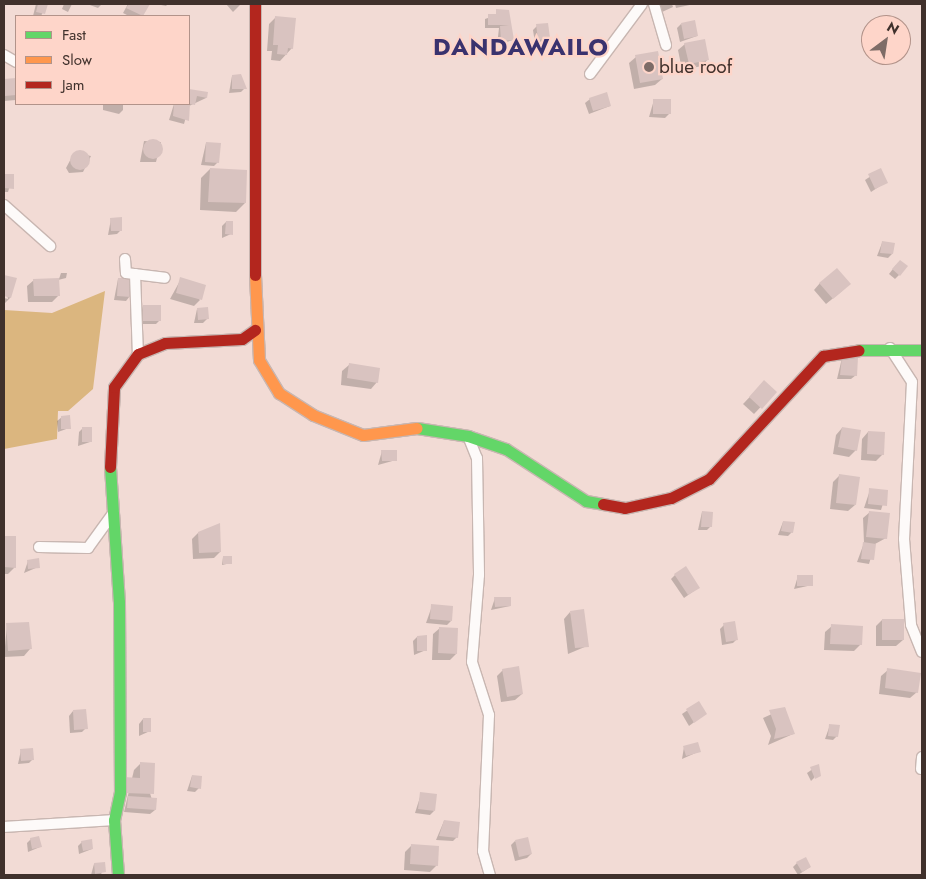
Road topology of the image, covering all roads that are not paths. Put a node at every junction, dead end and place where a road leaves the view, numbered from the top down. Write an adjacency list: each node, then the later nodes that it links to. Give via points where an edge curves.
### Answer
1 (255, 4): 13 (street)
2 (642, 4): 7 (street)
3 (654, 4): 4 (street)
4 (666, 45)
5 (4, 55): 6 (street)
6 (15, 61)
7 (590, 74)
8 (4, 205): 9 (street)
9 (50, 246)
10 (125, 259): 11 (street, via 126,274)
11 (135, 274): 12 (street); 16 (street)
12 (166, 278)
13 (255, 330): 16 (street, via 242,339 164,343); 17 (street, via 259,360 279,393 313,415 363,435 374,430 414,428)
14 (890, 348): 15 (street); 17 (street, via 823,356 709,479 671,498 625,508 586,502 506,449); 20 (street, via 912,382 904,539 911,625)
15 (922, 350)
16 (138, 354): 18 (street, via 114,387 110,406)
17 (468, 436): 26 (street, via 477,458 478,575 472,662 489,716 483,851)
18 (114, 511): 19 (street, via 88,548); 23 (street, via 120,792)
19 (39, 547)
20 (922, 652)
21 (922, 757): 22 (street)
22 (921, 769)
23 (114, 820): 24 (street); 25 (street)
24 (4, 827)
25 (118, 875)
26 (490, 875)

